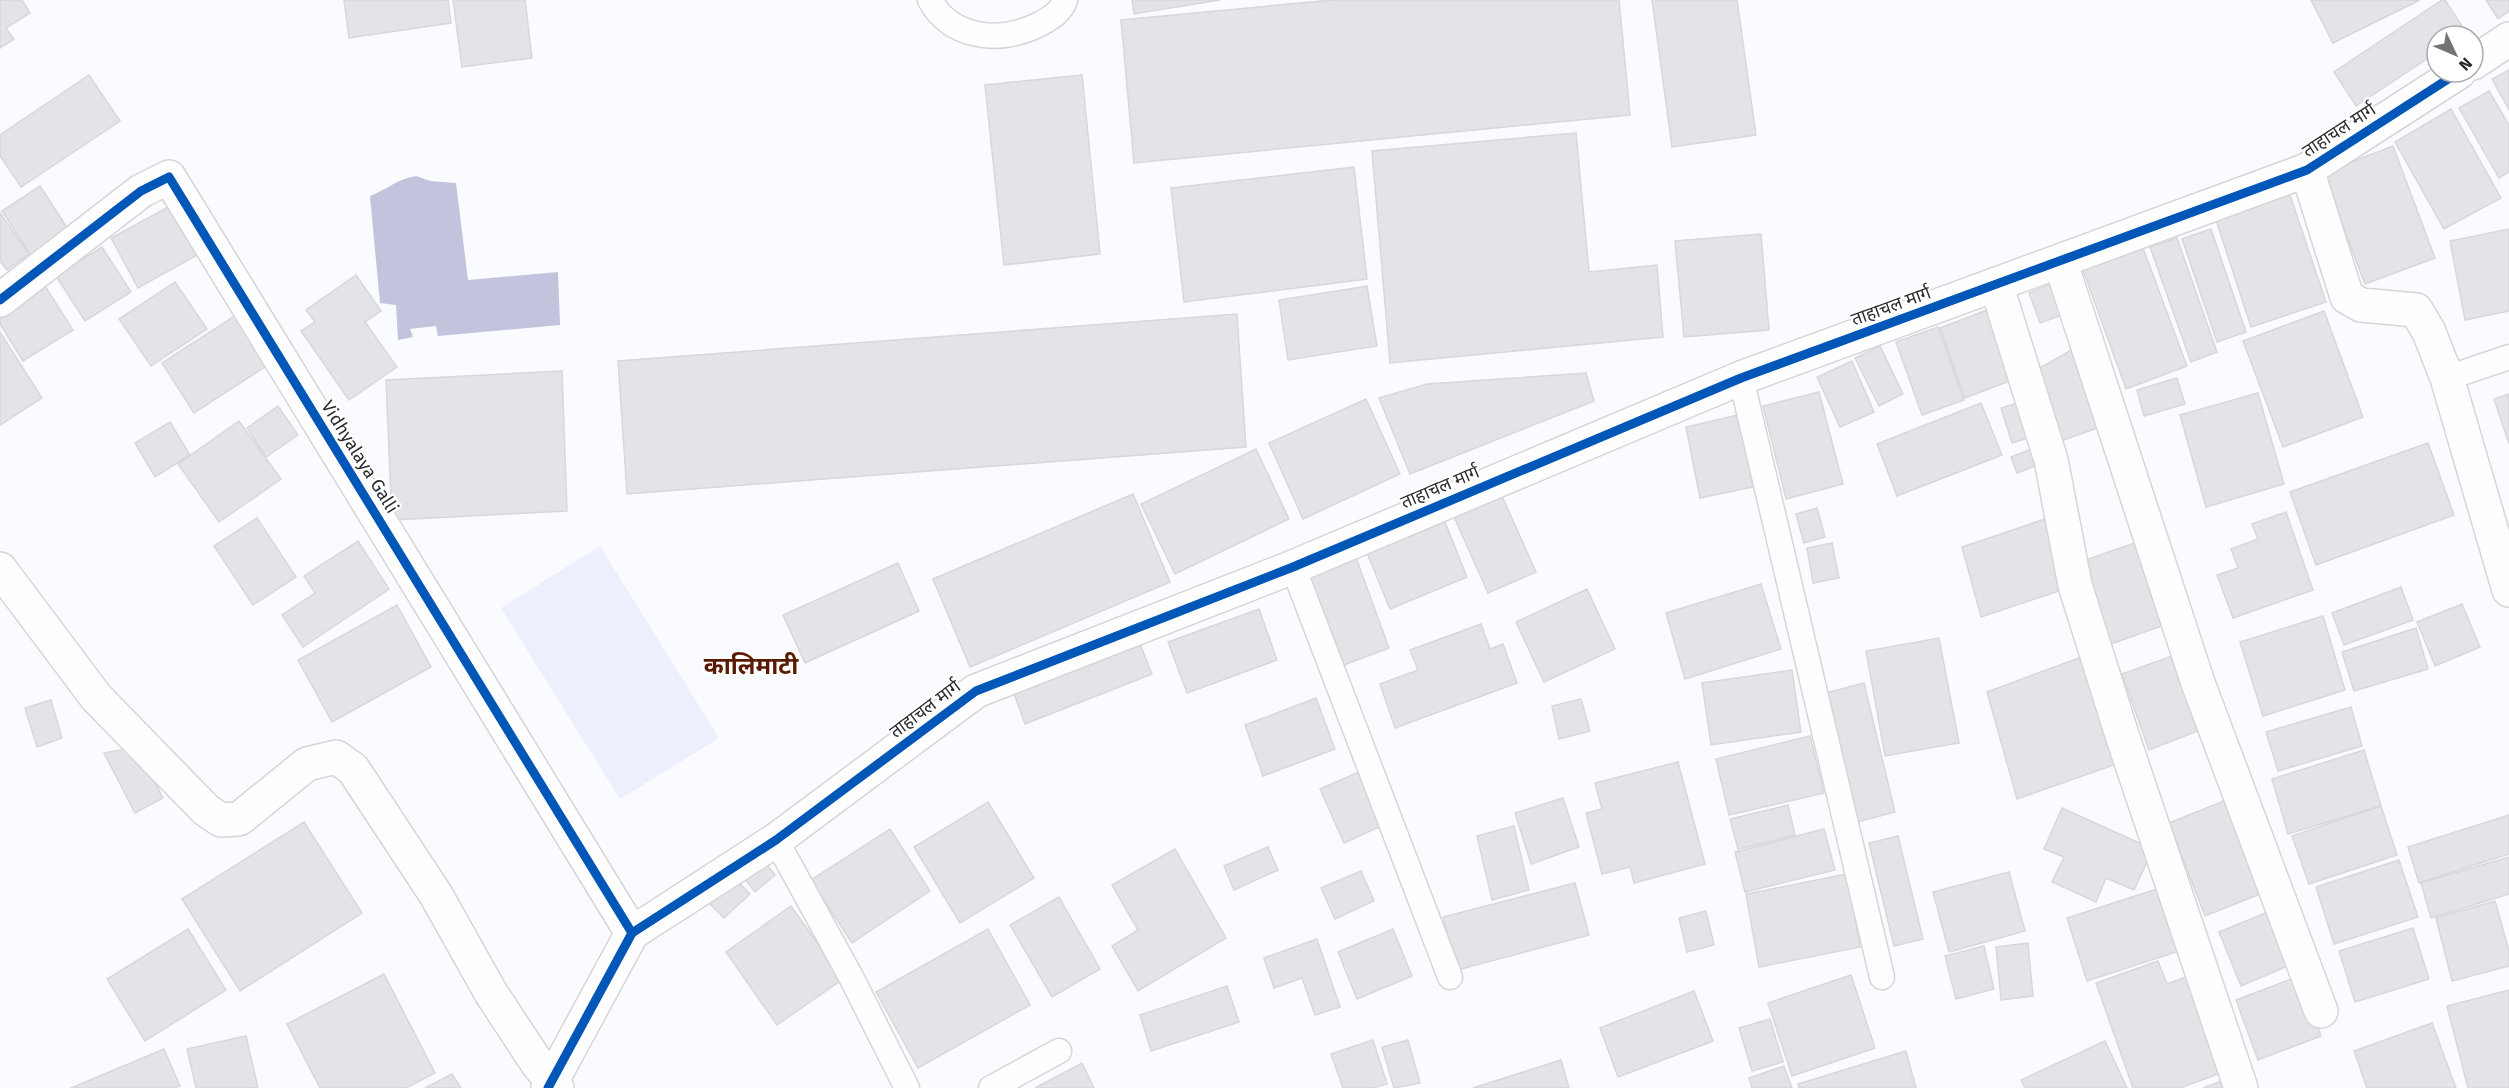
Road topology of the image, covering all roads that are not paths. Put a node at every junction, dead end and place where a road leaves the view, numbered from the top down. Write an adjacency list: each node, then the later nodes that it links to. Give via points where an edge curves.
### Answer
1 (930, 0): 2 (lane, via 959,27 999,38 1050,19)
2 (1065, 0)
3 (2509, 39): 4 (street)
4 (2485, 55)
5 (2440, 84): 6 (street, ताहाचल मार्ग)
6 (2307, 170): 7 (street, ताहाचल मार्ग); 12 (street, via 2347,297 2361,305 2416,310)
7 (2060, 261): 8 (street, ताहाचल मार्ग); 20 (street, via 2198,683)
8 (1996, 284): 11 (street, ताहाचल मार्ग); 25 (street, via 2051,460 2075,585)
9 (0, 300): 17 (street, Vidhyalaya Galli, via 141,191 169,177)
10 (2509, 357): 12 (lane)
11 (1741, 378): 13 (street, ताहाचल मार्ग); 19 (lane)
12 (2447, 378): 15 (street)
13 (1293, 567): 16 (street, ताहाचल मार्ग, via 976,691); 18 (lane)
14 (0, 569): 22 (street, via 96,697 220,820 239,819 307,764 336,757 353,769 436,895 491,993)
15 (2509, 590)
16 (776, 840): 17 (street, ताहाचल मार्ग); 23 (lane)
17 (632, 933): 22 (street, ताहाचल मार्ग)
18 (1450, 977)
19 (1882, 977)
20 (2321, 1011)
21 (1059, 1051): 24 (lane)
22 (553, 1085)
23 (907, 1088)
24 (991, 1088)
25 (2241, 1088)

